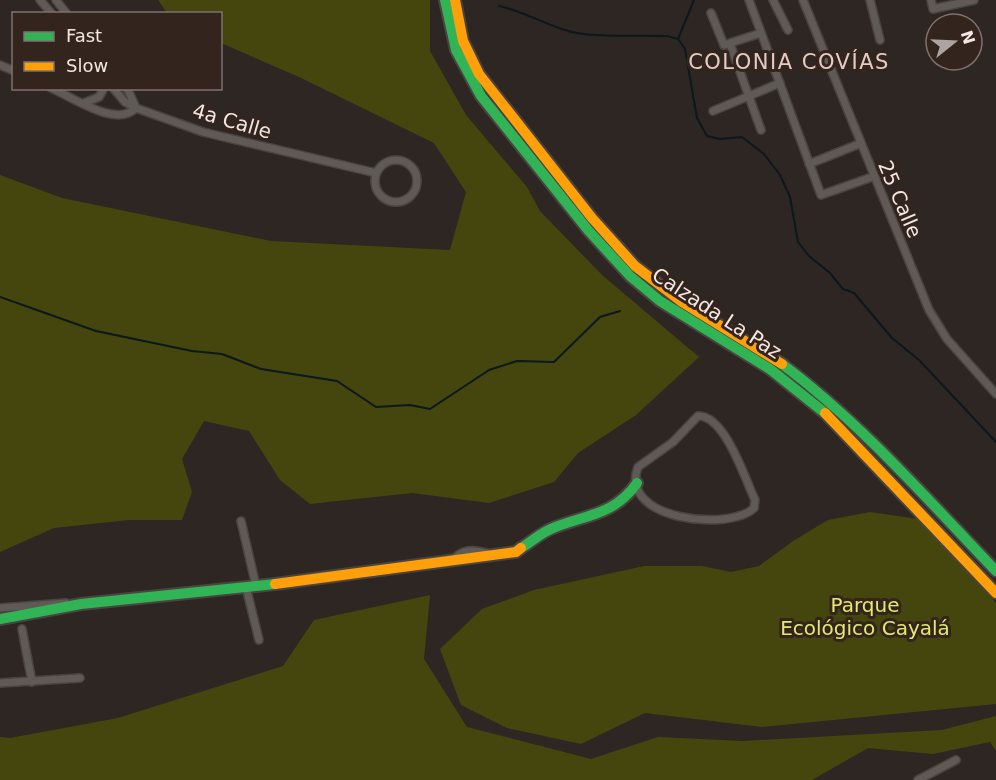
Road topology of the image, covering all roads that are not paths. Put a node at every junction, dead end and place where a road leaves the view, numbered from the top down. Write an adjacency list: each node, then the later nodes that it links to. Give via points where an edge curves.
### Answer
1 (40, 0): 11 (street)
2 (56, 0): 12 (street)
3 (445, 0): 38 (main road, Calzada La Paz, via 456,50 481,96 588,230 630,276 660,301 770,369 824,412)
4 (455, 0): 37 (main road, Calzada La Paz, via 463,42 479,74 592,218 635,266 682,302 777,360 821,393 867,435)
5 (749, 0): 15 (street)
6 (774, 0): 14 (street)
7 (803, 0): 28 (street, 25 Calle)
8 (870, 0): 16 (street)
9 (931, 0): 10 (street, via 933,9)
10 (974, 0)
11 (50, 12)
12 (65, 12)
13 (711, 13): 17 (street, via 723,43)
14 (788, 30)
15 (761, 33): 17 (street); 18 (street)
16 (880, 40)
17 (730, 44): 23 (street)
18 (780, 83): 23 (street); 29 (street)
19 (55, 90): 24 (street)
20 (103, 90): 24 (street, via 99,97)
21 (115, 90): 25 (street)
22 (128, 90): 25 (street)
23 (749, 97): 26 (street); 27 (street)
24 (84, 103): 25 (street, via 116,116)
25 (136, 108): 30 (street, 4a Calle, via 203,132)
26 (713, 111)
27 (761, 130)
28 (860, 144): 29 (street); 31 (street, 25 Calle)
29 (809, 164): 31 (street, via 821,195)
30 (376, 173): 30 (street, via 378,193 389,202 403,202 414,193 415,173 406,163 386,163)
31 (872, 177): 32 (street, 25 Calle, via 936,323)
32 (996, 394)
33 (637, 483): 34 (main road); 35 (street); 35 (street, via 638,467 673,442 693,418 705,416 724,434 755,505 746,514 706,519 660,513)
34 (628, 495): 35 (street); 40 (main road, via 595,516 551,528 516,552)
35 (645, 500)
36 (241, 521): 40 (street)
37 (996, 571)
38 (980, 576): 39 (main road); 41 (main road, Calzada La Paz)
39 (996, 585)
40 (251, 586): 42 (main road); 46 (street)
41 (996, 593)
42 (81, 604): 43 (street); 44 (main road)
43 (0, 608)
44 (0, 619)
45 (22, 629): 48 (street)
46 (259, 640)
47 (80, 678): 48 (street)
48 (32, 682): 49 (street)
49 (0, 683)
50 (956, 760): 51 (street)
51 (918, 780)

